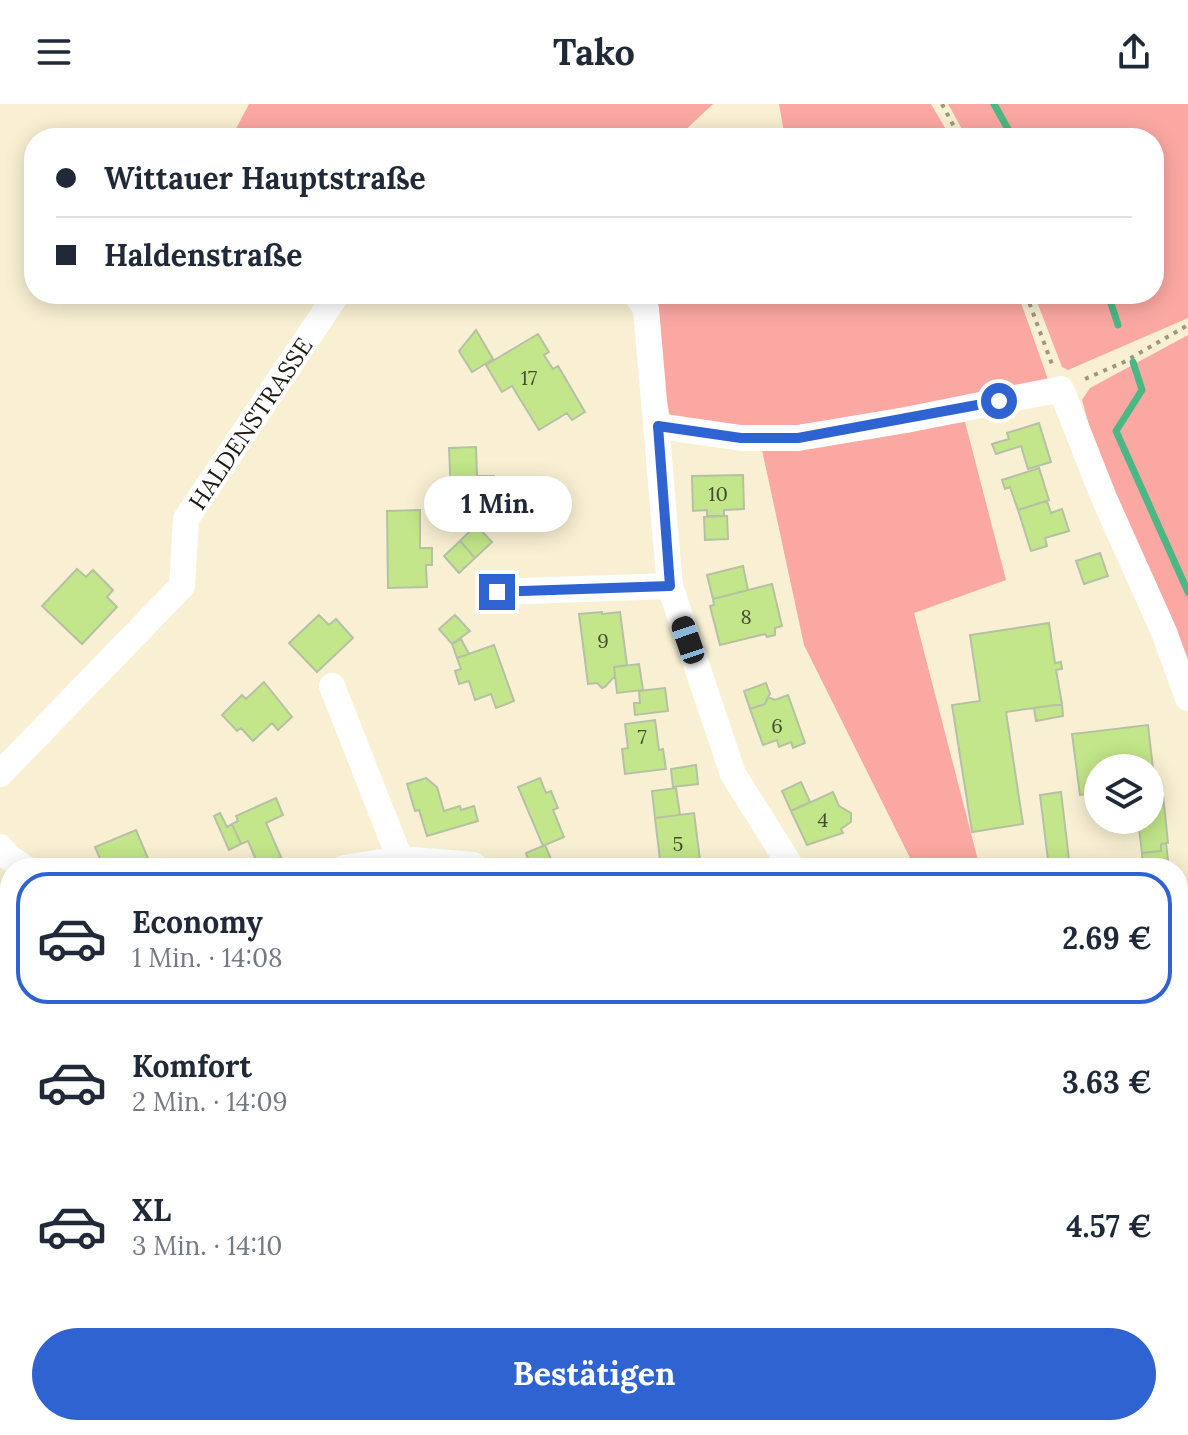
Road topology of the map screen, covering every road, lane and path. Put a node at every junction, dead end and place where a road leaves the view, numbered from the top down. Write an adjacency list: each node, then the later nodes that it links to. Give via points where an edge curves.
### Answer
1 (942, 104): 2 (path)
2 (955, 128)
3 (330, 304): 13 (street, HALDENSTRASSE, via 186,519 182,586)
4 (643, 304): 8 (street)
5 (1030, 304): 7 (path)
6 (1188, 325): 7 (path, via 1124,362)
7 (1061, 389): 8 (street, via 798,438 741,438); 12 (street)
8 (658, 426): 9 (street)
9 (670, 586): 10 (street); 15 (street, via 733,774)
10 (497, 592)
11 (332, 686): 14 (street)
12 (1188, 698)
13 (0, 774)
14 (400, 858)
15 (786, 858)

